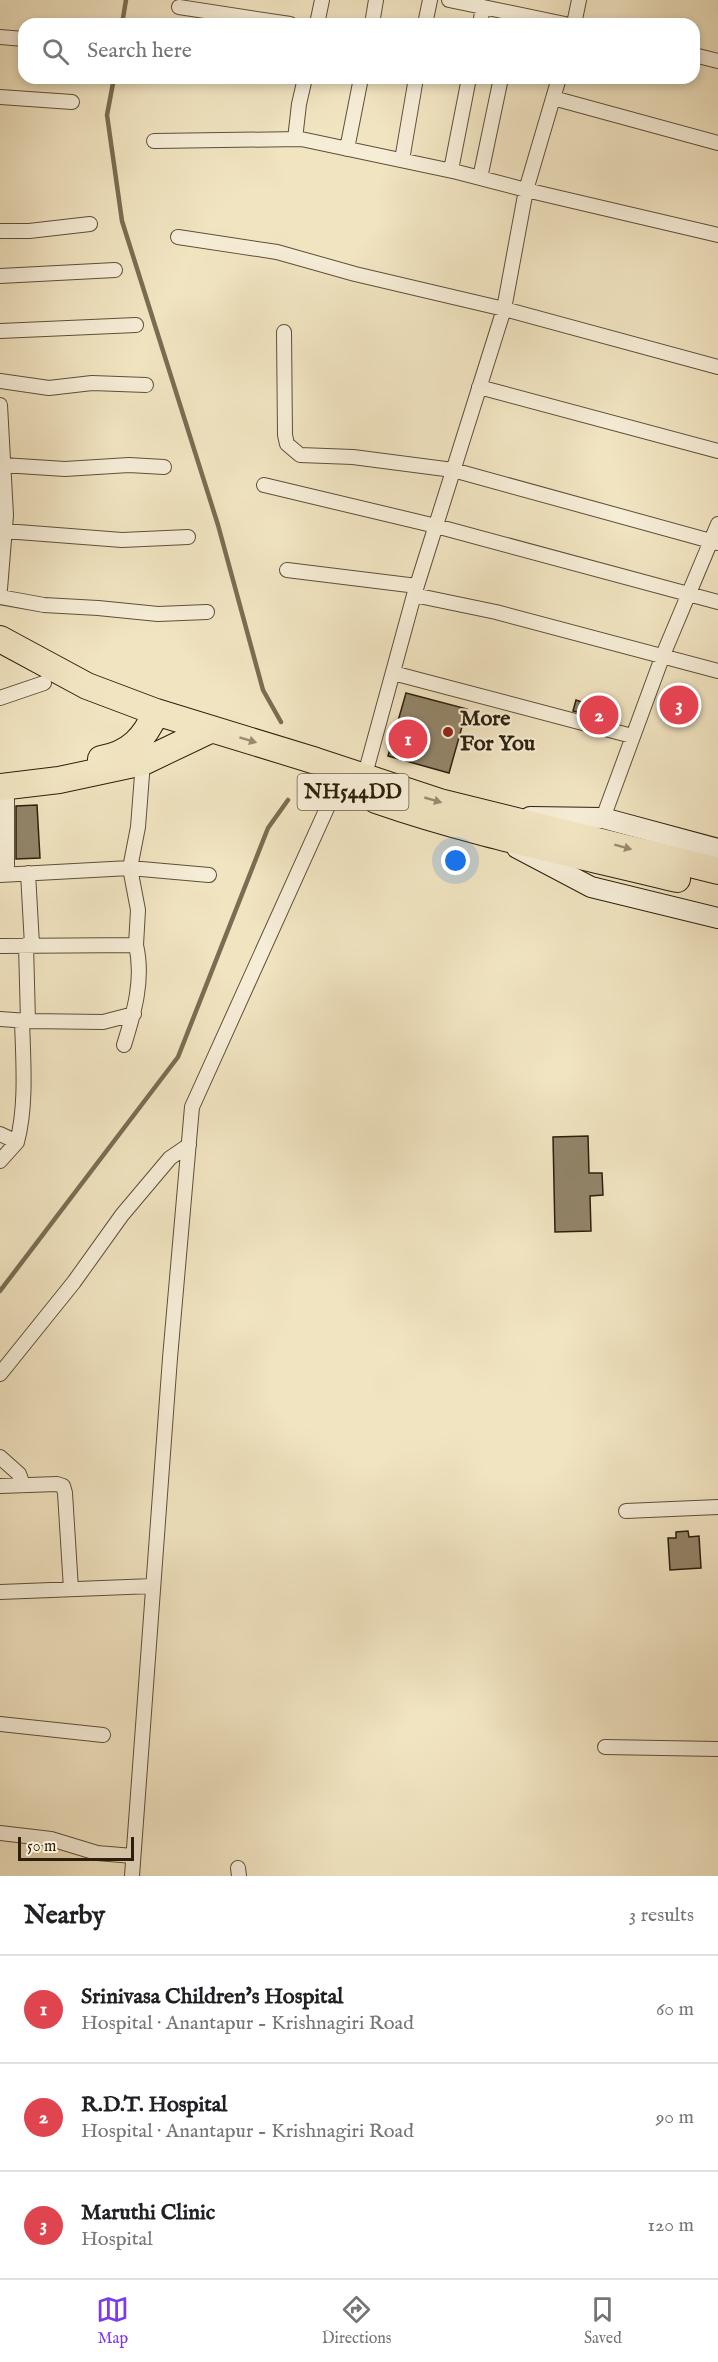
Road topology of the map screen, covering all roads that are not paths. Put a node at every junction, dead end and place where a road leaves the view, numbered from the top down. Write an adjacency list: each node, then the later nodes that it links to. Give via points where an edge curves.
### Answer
1 (322, 0): 9 (street)
2 (376, 0): 10 (street)
3 (430, 0): 11 (street)
4 (449, 0): 7 (street)
5 (579, 0): 14 (street)
6 (179, 7): 8 (street)
7 (483, 7): 12 (street); 13 (street)
8 (251, 18)
9 (318, 18)
10 (373, 18)
11 (426, 18)
12 (481, 18)
13 (510, 18)
14 (575, 18)
15 (0, 37): 16 (street)
16 (18, 38)
17 (700, 56): 18 (street)
18 (718, 61)
19 (304, 84): 28 (street)
20 (360, 84): 31 (street)
21 (415, 84): 32 (street)
22 (468, 84): 33 (street)
23 (500, 84): 34 (street)
24 (557, 84): 26 (street)
25 (0, 97): 27 (street)
26 (553, 98): 30 (street); 35 (street)
27 (72, 102)
28 (295, 139): 29 (street); 31 (street)
29 (154, 141)
30 (718, 143)
31 (347, 149): 32 (street)
32 (402, 160): 33 (street)
33 (451, 170): 34 (street)
34 (480, 178): 35 (street)
35 (526, 190): 38 (street); 42 (street)
36 (90, 224): 37 (street)
37 (0, 231)
38 (718, 235)
39 (178, 237): 42 (street, via 277,252)
40 (115, 270): 41 (street)
41 (0, 276)
42 (504, 309): 46 (street); 49 (street)
43 (136, 325): 44 (street)
44 (0, 331)
45 (284, 333): 55 (street, via 285,435 287,444 300,455 353,457)
46 (718, 367)
47 (0, 381): 48 (street, via 49,388 92,383)
48 (146, 385)
49 (479, 387): 52 (street); 55 (street)
50 (0, 405): 51 (street)
51 (0, 411): 53 (street)
52 (718, 452)
53 (3, 465): 54 (street, via 65,469); 57 (street)
54 (164, 467)
55 (453, 470): 59 (street); 62 (street)
56 (264, 485): 59 (street)
57 (2, 489): 60 (street)
58 (718, 524): 62 (street)
59 (436, 526): 65 (street); 66 (street)
60 (5, 531): 61 (street, via 122,540); 64 (street)
61 (188, 537)
62 (715, 542): 66 (street)
63 (287, 570): 65 (street)
64 (0, 589)
65 (416, 591): 71 (street); 74 (street)
66 (689, 595): 68 (street); 71 (street)
67 (0, 597): 69 (street, via 44,605 158,614)
68 (718, 602)
69 (207, 612)
70 (0, 639): 77 (highway, NH544DD)
71 (663, 655): 73 (street); 79 (street)
72 (0, 658): 75 (highway, NH544DD)
73 (718, 670)
74 (393, 673): 79 (street); 82 (street)
75 (44, 683): 76 (street); 77 (highway, NH544DD, via 87,704)
76 (0, 698)
77 (153, 720): 78 (highway, NH544DD); 80 (highway, NH544DD); 83 (highway, via 133,747 110,757)
78 (212, 729): 80 (highway); 82 (highway, NH544DD, one-way to 82)
79 (632, 736): 85 (street)
80 (189, 741): 81 (highway); 84 (highway, NH544DD)
81 (143, 762): 83 (highway, via 98,773); 88 (street)
82 (364, 778): 86 (highway, NH544DD, one-way to 86, via 440,802)
83 (2, 782): 91 (street)
84 (337, 786): 86 (highway, NH544DD, via 418,815); 104 (street, via 192,1107)
85 (603, 818): 86 (street); 87 (street)
86 (494, 825): 89 (highway, NH544DD, one-way to 89); 93 (highway, NH544DD); 94 (street, via 591,886)
87 (718, 849)
88 (130, 868): 90 (street); 92 (street); 96 (street, via 138,910)
89 (718, 871)
90 (28, 873): 91 (street); 95 (street)
91 (3, 875)
92 (209, 875)
93 (718, 888)
94 (718, 918)
95 (29, 945): 96 (street); 97 (street); 100 (street)
96 (136, 945): 98 (street, via 139,955)
97 (0, 946)
98 (134, 1014): 100 (street, via 103,1022); 101 (street)
99 (0, 1019): 100 (street)
100 (25, 1021): 103 (street)
101 (124, 1045)
102 (0, 1134): 103 (street)
103 (17, 1142): 105 (street)
104 (189, 1145): 106 (street, via 175,1153 150,1182); 112 (street)
105 (0, 1161)
106 (0, 1374)
107 (0, 1457): 108 (street, via 19,1474)
108 (23, 1485): 109 (street); 113 (street, via 57,1484 64,1489)
109 (0, 1486)
110 (718, 1507): 111 (street)
111 (627, 1511)
112 (153, 1586): 113 (street); 120 (street)
113 (71, 1589): 114 (street)
114 (0, 1592)
115 (0, 1724): 116 (street)
116 (103, 1735)
117 (605, 1748): 118 (street)
118 (718, 1749)
119 (0, 1833): 120 (street, via 51,1839 97,1853)
120 (133, 1856): 121 (street)
121 (132, 1876)

